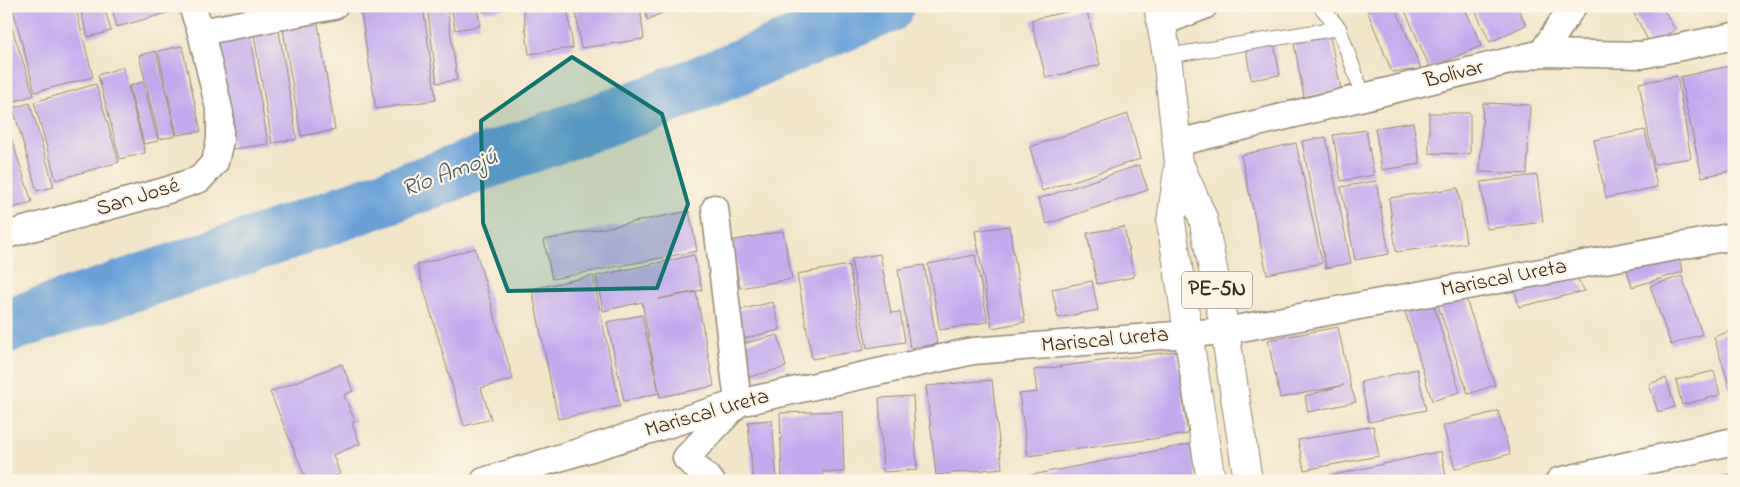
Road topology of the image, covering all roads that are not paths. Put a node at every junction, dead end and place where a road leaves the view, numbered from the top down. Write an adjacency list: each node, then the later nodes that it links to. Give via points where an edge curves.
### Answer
1 (192, 6): 8 (street, San José)
2 (334, 6): 8 (street)
3 (1204, 6): 6 (street)
4 (1320, 6): 7 (lane)
5 (1573, 6): 10 (street)
6 (1160, 15): 11 (highway, PE-5N)
7 (1339, 28): 11 (lane); 12 (lane)
8 (201, 32): 15 (street, San José, via 220,113 220,140 215,162 200,178)
9 (1734, 36): 10 (street, Bolívar, via 1642,55)
10 (1542, 53): 12 (street, Bolívar)
11 (1167, 56): 13 (highway, PE-5N)
12 (1364, 98): 13 (street, Bolívar)
13 (1178, 153): 17 (highway, PE-5N, via 1203,218); 18 (highway, PE-5N, via 1172,222)
14 (715, 208): 19 (street)
15 (6, 235)
16 (1734, 236): 17 (street, Mariscal Ureta)
17 (1225, 331): 18 (street, Mariscal Ureta); 24 (highway, PE-5N)
18 (1188, 334): 19 (street, Mariscal Ureta, via 973,351); 23 (highway, PE-5N)
19 (738, 403): 21 (street, Mariscal Ureta); 22 (street, via 686,458)
20 (1734, 441): 25 (street)
21 (484, 481)
22 (711, 481)
23 (1211, 481)
24 (1248, 481)
25 (1559, 481)

